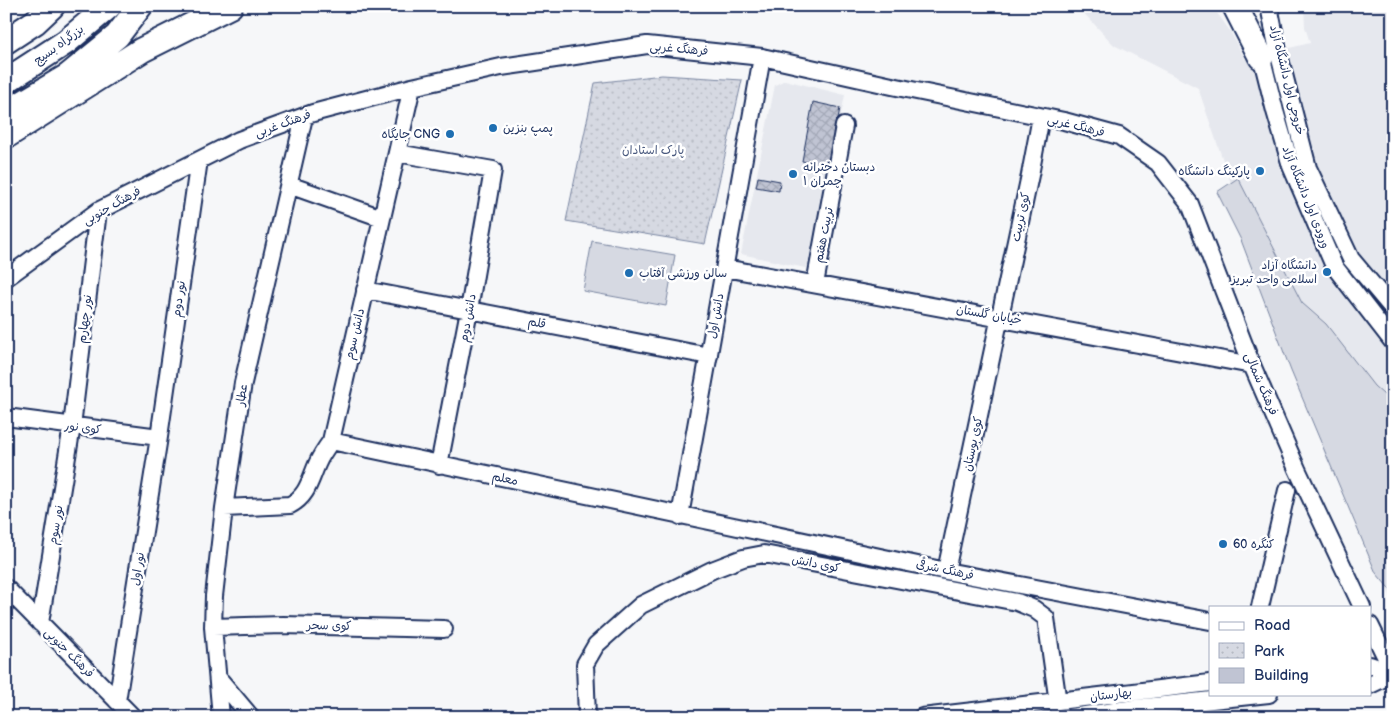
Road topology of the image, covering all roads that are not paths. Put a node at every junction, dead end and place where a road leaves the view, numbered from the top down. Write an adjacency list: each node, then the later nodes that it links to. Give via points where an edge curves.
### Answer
1 (52, 6): 8 (highway)
2 (109, 6): 11 (highway, بزرگراه بسیج, via 66,42)
3 (140, 6): 15 (highway, via 117,36 68,76)
4 (230, 6): 19 (highway, via 142,50)
5 (1235, 6): 9 (highway)
6 (1248, 6): 9 (street, ورودی اول دانشگاه آزاد)
7 (1270, 6): 9 (street, خروجی اول دانشگاه آزاد)
8 (6, 41)
9 (1270, 54): 13 (street, خروجی اول دانشگاه آزاد); 14 (street, ورودی اول دانشگاه آزاد)
10 (762, 56): 12 (street, فرهنگ غربی, via 647,45 501,67); 17 (street, فرهنگ غربی); 26 (street, دانش اول)
11 (6, 81)
12 (412, 87): 16 (street, فرهنگ غربی); 20 (street, دانش سوم)
13 (1293, 104): 14 (street); 30 (street, خروجی اول دانشگاه آزاد, via 1308,168 1351,259)
14 (1275, 111): 33 (street, ورودی اول دانشگاه آزاد, via 1291,166 1334,266)
15 (6, 113)
16 (304, 117): 21 (street, فرهنگ غربی, via 239,140); 23 (street, عطار)
17 (1041, 117): 22 (street, فرهنگ غربی, via 1119,136); 32 (street, کوی تربیت)
18 (844, 126): 28 (street, تربیت هفتم)
19 (6, 136)
20 (397, 153): 25 (street, دانش سوم); 31 (street, دانش دوم, via 493,170)
21 (199, 160): 24 (street, فرهنگ جنوبی); 38 (street, نور دوم)
22 (1158, 163): 35 (street, فرهنگ شمالی, via 1190,204)
23 (290, 185): 25 (street); 42 (street, عطار, via 243,383)
24 (98, 211): 27 (street, فرهنگ جنوبی); 37 (street, نور چهارم)
25 (382, 218): 29 (street, دانش سوم)
26 (725, 268): 28 (street, خیابان گلستان); 34 (street, دانش اول)
27 (6, 278)
28 (815, 284): 32 (street, خیابان گلستان)
29 (365, 290): 31 (street, قلم); 39 (street, دانش سوم)
30 (1393, 308)
31 (469, 310): 34 (street, قلم); 40 (street, دانش دوم)
32 (1000, 317): 35 (street, خیابان گلستان); 44 (street, کوی بوستان)
33 (1393, 342)
34 (709, 356): 43 (street, دانش اول)
35 (1252, 364): 47 (street, فرهنگ شمالی)
36 (6, 417): 37 (street, کوی نور)
37 (72, 426): 38 (street, کوی نور); 49 (street, نور سوم)
38 (159, 437): 60 (street, نور اول)
39 (331, 441): 40 (street, معلم); 42 (street, دانش سوم, via 300,500 290,505)
40 (440, 464): 43 (street, معلم)
41 (1287, 490): 46 (street)
42 (224, 508): 50 (street, عطار)
43 (680, 516): 44 (street, فرهنگ شرقی)
44 (946, 571): 48 (street, فرهنگ شرقی)
45 (6, 588): 49 (street, فرهنگ جنوبی)
46 (1260, 606)
47 (1362, 606)
48 (1209, 621)
49 (40, 623): 60 (street, فرهنگ جنوبی)
50 (213, 628): 51 (street, کوی سحر, via 283,624); 56 (street, عطار)
51 (444, 629)
52 (1372, 633): 53 (street)
53 (1377, 653): 55 (street)
54 (1372, 666): 55 (street)
55 (1393, 673): 58 (street)
56 (219, 678): 63 (street, عطار); 64 (street)
57 (1209, 683): 61 (street, بهارستان)
58 (1372, 684)
59 (1250, 696): 67 (street, بهارستان)
60 (117, 701): 62 (street, فرهنگ جنوبی)
61 (1051, 710): 65 (street, کوی دانش, via 1046,618 1034,609 966,591 764,554 712,570 641,605 596,645 585,664); 66 (street, بهارستان)
62 (133, 717)
63 (221, 717)
64 (251, 717)
65 (587, 717)
66 (922, 717)
67 (1071, 717)

